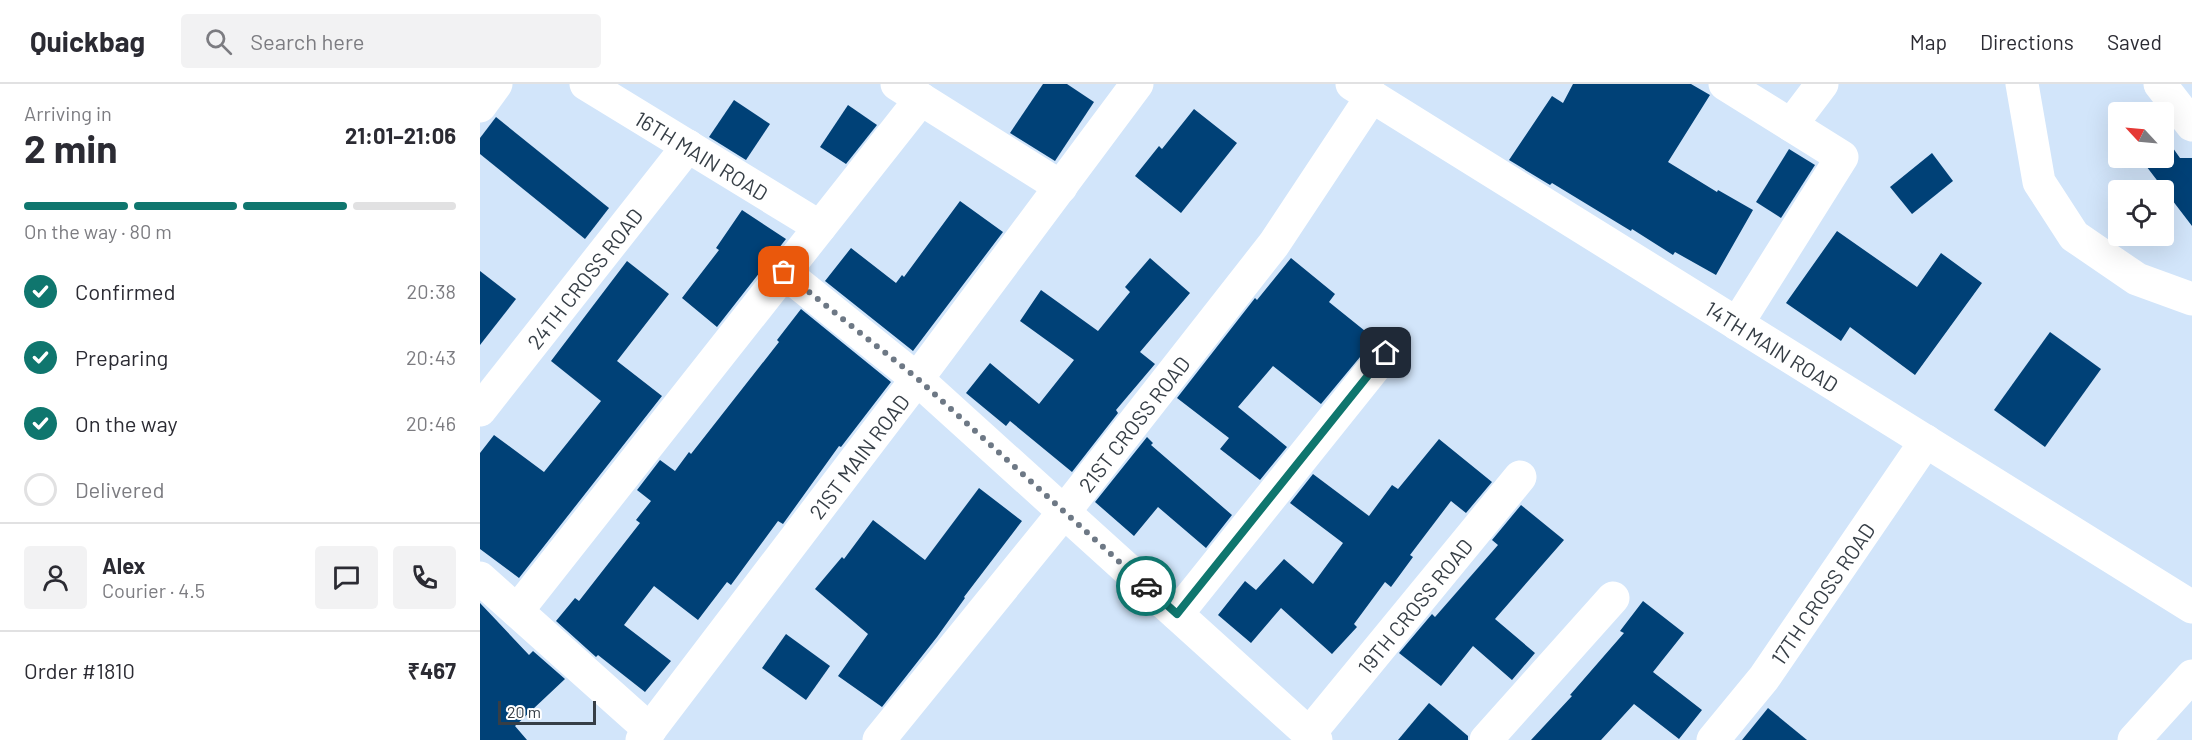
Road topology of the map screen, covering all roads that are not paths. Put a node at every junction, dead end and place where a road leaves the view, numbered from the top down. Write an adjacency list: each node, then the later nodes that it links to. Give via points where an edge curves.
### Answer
1 (496, 84): 10 (street)
2 (586, 84): 13 (street, 16TH MAIN ROAD)
3 (1137, 84): 14 (street, 21ST MAIN ROAD)
4 (1725, 84): 12 (street)
5 (1822, 84): 12 (street)
6 (2022, 84): 17 (street, via 2039,182 2074,236 2137,279)
7 (2160, 84): 11 (street)
8 (1362, 90): 18 (street, 14TH MAIN ROAD); 24 (street, 21ST CROSS ROAD, via 1274,244)
9 (909, 92): 14 (street); 15 (street)
10 (480, 106)
11 (2192, 124)
12 (1791, 125): 18 (street, via 1842,158)
13 (688, 146): 15 (street, 16TH MAIN ROAD); 21 (street, 24TH CROSS ROAD)
14 (1061, 187): 20 (street, 21ST MAIN ROAD)
15 (820, 227): 16 (street)
16 (784, 272): 20 (street); 28 (street)
17 (2192, 299)
18 (1737, 324): 22 (street, 14TH MAIN ROAD)
19 (1386, 353): 29 (street)
20 (918, 379): 24 (street); 31 (street, 21ST MAIN ROAD)
21 (480, 410)
22 (1926, 441): 27 (street, 14TH MAIN ROAD); 35 (street, 17TH CROSS ROAD, via 1764,678)
23 (1520, 477): 32 (street, 19TH CROSS ROAD)
24 (1064, 512): 29 (street); 33 (street, 21ST CROSS ROAD)
25 (480, 578): 28 (street)
26 (1613, 598): 34 (street)
27 (2192, 606)
28 (517, 611): 31 (street)
29 (1177, 614): 32 (street)
30 (2192, 676): 36 (street)
31 (646, 735)
32 (1312, 737)
33 (879, 740)
34 (1486, 740)
35 (1713, 740)
36 (2134, 740)

